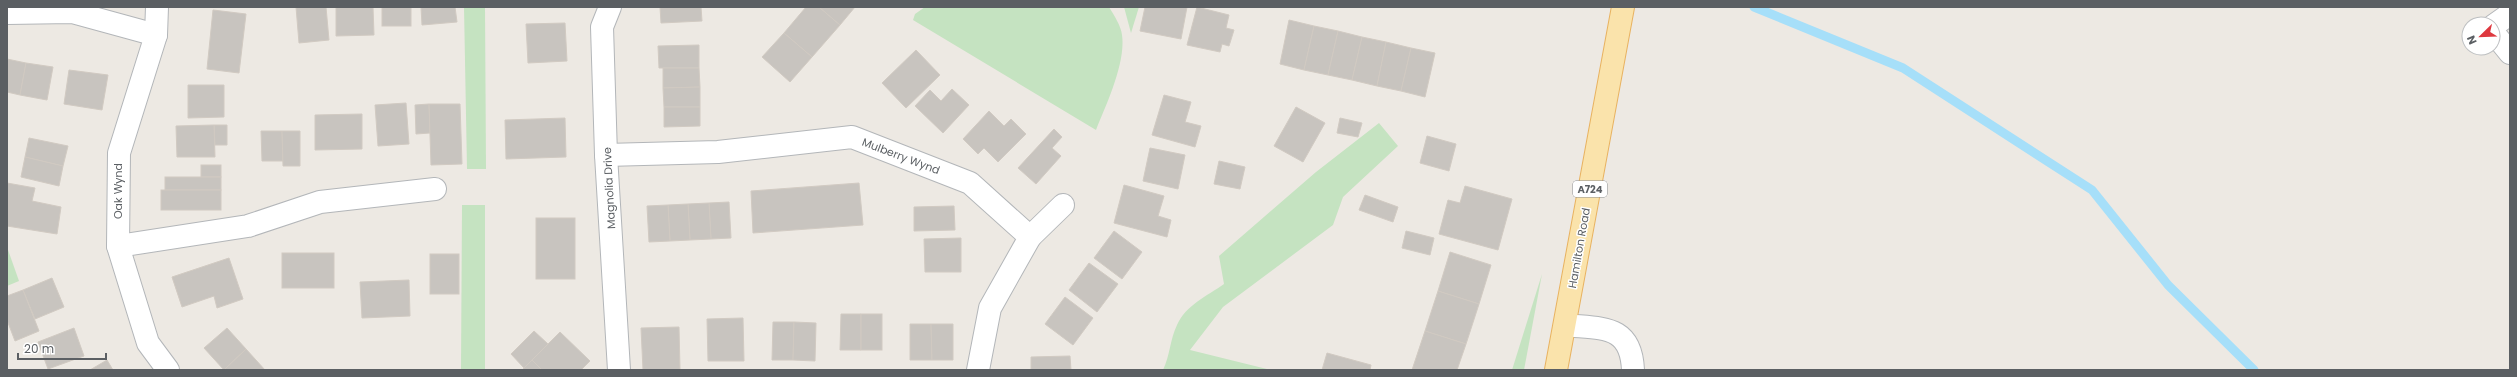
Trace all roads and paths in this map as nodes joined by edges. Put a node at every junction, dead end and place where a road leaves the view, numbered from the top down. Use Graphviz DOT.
graph roads {
  1 [pos="157,7"];
  2 [pos="610,7"];
  3 [pos="1623,7"];
  4 [pos="7,13"];
  5 [pos="2510,14"];
  6 [pos="2501,20"];
  7 [pos="156,35"];
  8 [pos="2501,42"];
  9 [pos="2510,53"];
  10 [pos="606,155"];
  11 [pos="435,189"];
  12 [pos="1063,205"];
  13 [pos="1030,237"];
  14 [pos="118,246"];
  15 [pos="1564,325"];
  16 [pos="168,370"];
  17 [pos="619,370"];
  18 [pos="978,370"];
  19 [pos="1556,370"];
  20 [pos="1633,370"];
  1 -- 7 [label="street, Oak Wynd"];
  2 -- 10 [label="street, Magnolia Drive"];
  3 -- 15 [label="main road, Hamilton Road / A724"];
  4 -- 7 [label="street"];
  5 -- 6 [label="street"];
  7 -- 14 [label="street, Oak Wynd"];
  8 -- 9 [label="street"];
  10 -- 13 [label="street, Mulberry Wynd"];
  10 -- 17 [label="street, Magnolia Drive"];
  11 -- 14 [label="street"];
  12 -- 13 [label="street"];
  13 -- 18 [label="street"];
  14 -- 16 [label="street, Oak Wynd"];
  15 -- 19 [label="main road, Hamilton Road / A724"];
  15 -- 20 [label="street"];
}
